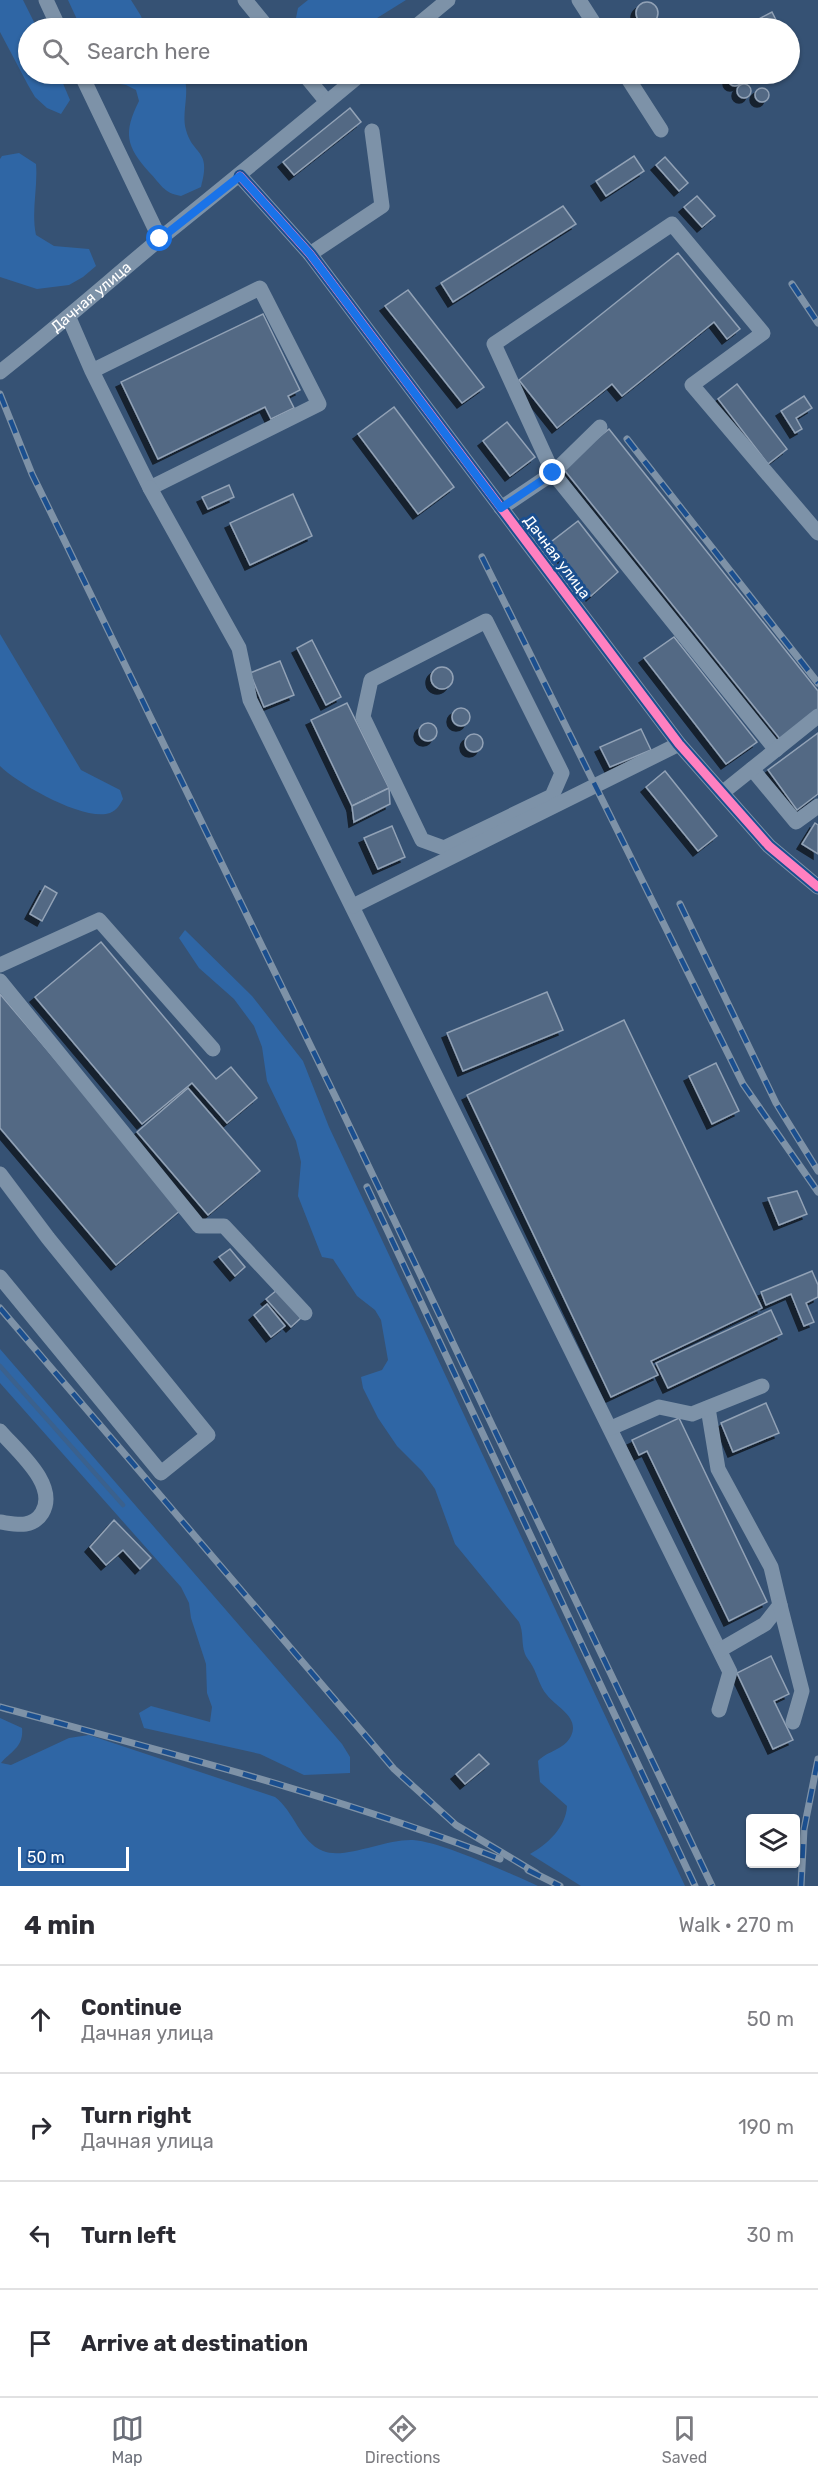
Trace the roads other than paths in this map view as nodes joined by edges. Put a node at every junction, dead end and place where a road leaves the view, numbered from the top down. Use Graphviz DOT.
graph roads {
  1 [pos="46,0"];
  2 [pos="245,0"];
  3 [pos="448,0"];
  4 [pos="579,0"];
  5 [pos="54,18"];
  6 [pos="260,18"];
  7 [pos="426,18"];
  8 [pos="591,18"];
  9 [pos="86,84"];
  10 [pos="312,84"];
  11 [pos="349,84"];
  12 [pos="631,84"];
  13 [pos="327,102"];
  14 [pos="661,130"];
  15 [pos="372,131"];
  16 [pos="240,176"];
  17 [pos="160,239"];
  18 [pos="310,254"];
  19 [pos="69,318"];
  20 [pos="92,371"];
  21 [pos="0,372"];
  22 [pos="600,427"];
  23 [pos="553,473"];
  24 [pos="150,488"];
  25 [pos="501,508"];
  26 [pos="818,533"];
  27 [pos="818,716"];
  28 [pos="679,744"];
  29 [pos="776,750"];
  30 [pos="752,770"];
  31 [pos="722,793"];
  32 [pos="552,796"];
  33 [pos="818,806"];
  34 [pos="818,887"];
  35 [pos="353,906"];
  36 [pos="0,965"];
  37 [pos="0,981"];
  38 [pos="213,1050"];
  39 [pos="0,1174"];
  40 [pos="0,1277"];
  41 [pos="305,1313"];
  42 [pos="762,1386"];
  43 [pos="708,1407"];
  44 [pos="611,1428"];
  45 [pos="0,1431"];
  46 [pos="0,1522"];
  47 [pos="780,1605"];
  48 [pos="720,1650"];
  49 [pos="719,1710"];
  50 [pos="793,1722"];
  1 -- 5 [label="street"];
  2 -- 6 [label="street"];
  3 -- 7 [label="street"];
  4 -- 8 [label="street"];
  9 -- 17 [label="street"];
  10 -- 13 [label="street"];
  11 -- 13 [label="street, Дачная улица"];
  12 -- 14 [label="street"];
  13 -- 16 [label="street, Дачная улица"];
  15 -- 18 [label="street"];
  16 -- 17 [label="street, Дачная улица"];
  16 -- 18 [label="street, Дачная улица"];
  17 -- 19 [label="street, Дачная улица"];
  18 -- 25 [label="street, Дачная улица"];
  19 -- 20 [label="street"];
  19 -- 21 [label="street, Дачная улица"];
  20 -- 24 [label="street"];
  20 -- 24 [label="street"];
  22 -- 23 [label="street"];
  23 -- 25 [label="street"];
  23 -- 26 [label="street"];
  23 -- 29 [label="street"];
  24 -- 35 [label="street"];
  25 -- 28 [label="street, Дачная улица"];
  27 -- 29 [label="street"];
  28 -- 31 [label="street, Дачная улица"];
  28 -- 35 [label="street"];
  29 -- 30 [label="street"];
  30 -- 31 [label="street"];
  30 -- 33 [label="street"];
  31 -- 34 [label="street, Дачная улица"];
  32 -- 32 [label="street"];
  35 -- 44 [label="street"];
  36 -- 38 [label="street"];
  37 -- 41 [label="street"];
  39 -- 40 [label="street"];
  42 -- 43 [label="street"];
  43 -- 44 [label="street"];
  43 -- 47 [label="street"];
  44 -- 48 [label="street"];
  45 -- 46 [label="street"];
  47 -- 48 [label="street"];
  47 -- 50 [label="street"];
  48 -- 49 [label="street"];
}
